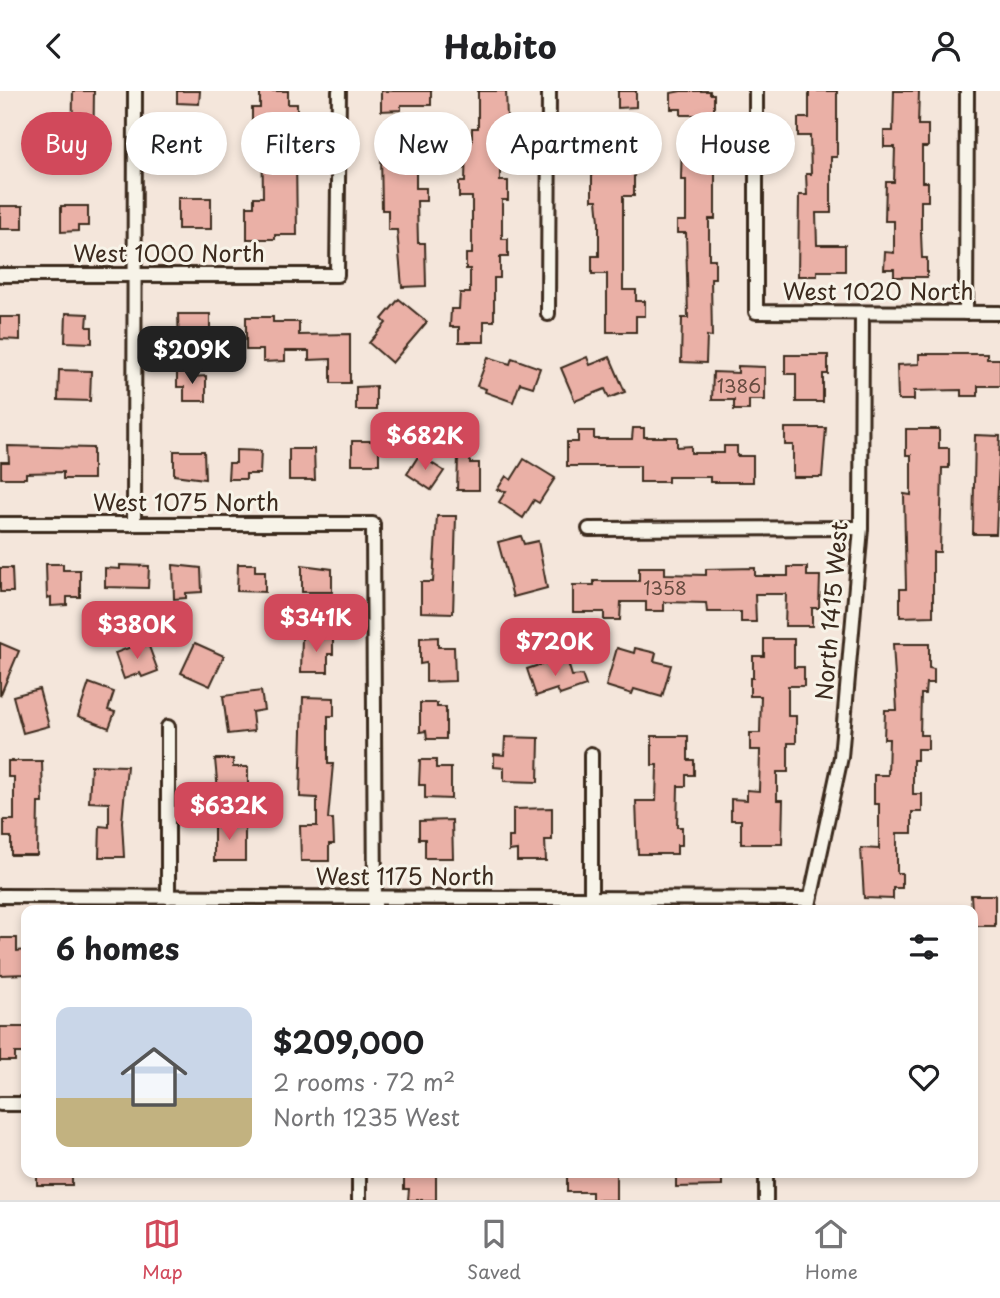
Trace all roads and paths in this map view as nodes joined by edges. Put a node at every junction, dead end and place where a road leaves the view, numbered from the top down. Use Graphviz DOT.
graph roads {
  1 [pos="135,91"];
  2 [pos="339,91"];
  3 [pos="549,91"];
  4 [pos="756,91"];
  5 [pos="967,91"];
  6 [pos="0,275"];
  7 [pos="133,275"];
  8 [pos="862,313"];
  9 [pos="966,313"];
  10 [pos="1000,313"];
  11 [pos="548,314"];
  12 [pos="0,524"];
  13 [pos="134,524"];
  14 [pos="861,528"];
  15 [pos="589,529"];
  16 [pos="168,727"];
  17 [pos="591,754"];
  18 [pos="0,896"];
  19 [pos="168,897"];
  20 [pos="591,898"];
  21 [pos="375,904"];
  22 [pos="809,905"];
  23 [pos="0,1104"];
  24 [pos="21,1104"];
  25 [pos="359,1178"];
  26 [pos="766,1178"];
  27 [pos="359,1200"];
  28 [pos="766,1200"];
  1 -- 7 [label="street"];
  2 -- 7 [label="street, West 1000 North"];
  3 -- 11 [label="street"];
  4 -- 8 [label="street, West 1020 North"];
  5 -- 9 [label="street"];
  6 -- 7 [label="street, West 1000 North"];
  7 -- 13 [label="street"];
  8 -- 9 [label="street, West 1020 North"];
  8 -- 14 [label="street, North 1415 West"];
  9 -- 10 [label="street, West 1020 North"];
  12 -- 13 [label="street, West 1075 North"];
  13 -- 21 [label="street, West 1075 North"];
  14 -- 15 [label="street"];
  14 -- 22 [label="street, North 1415 West"];
  16 -- 19 [label="street"];
  17 -- 20 [label="street"];
  18 -- 19 [label="street, West 1175 North"];
  19 -- 21 [label="street, West 1175 North"];
  20 -- 21 [label="street, West 1175 North"];
  20 -- 22 [label="street, West 1175 North"];
  23 -- 24 [label="street"];
  25 -- 27 [label="street"];
  26 -- 28 [label="street"];
}
